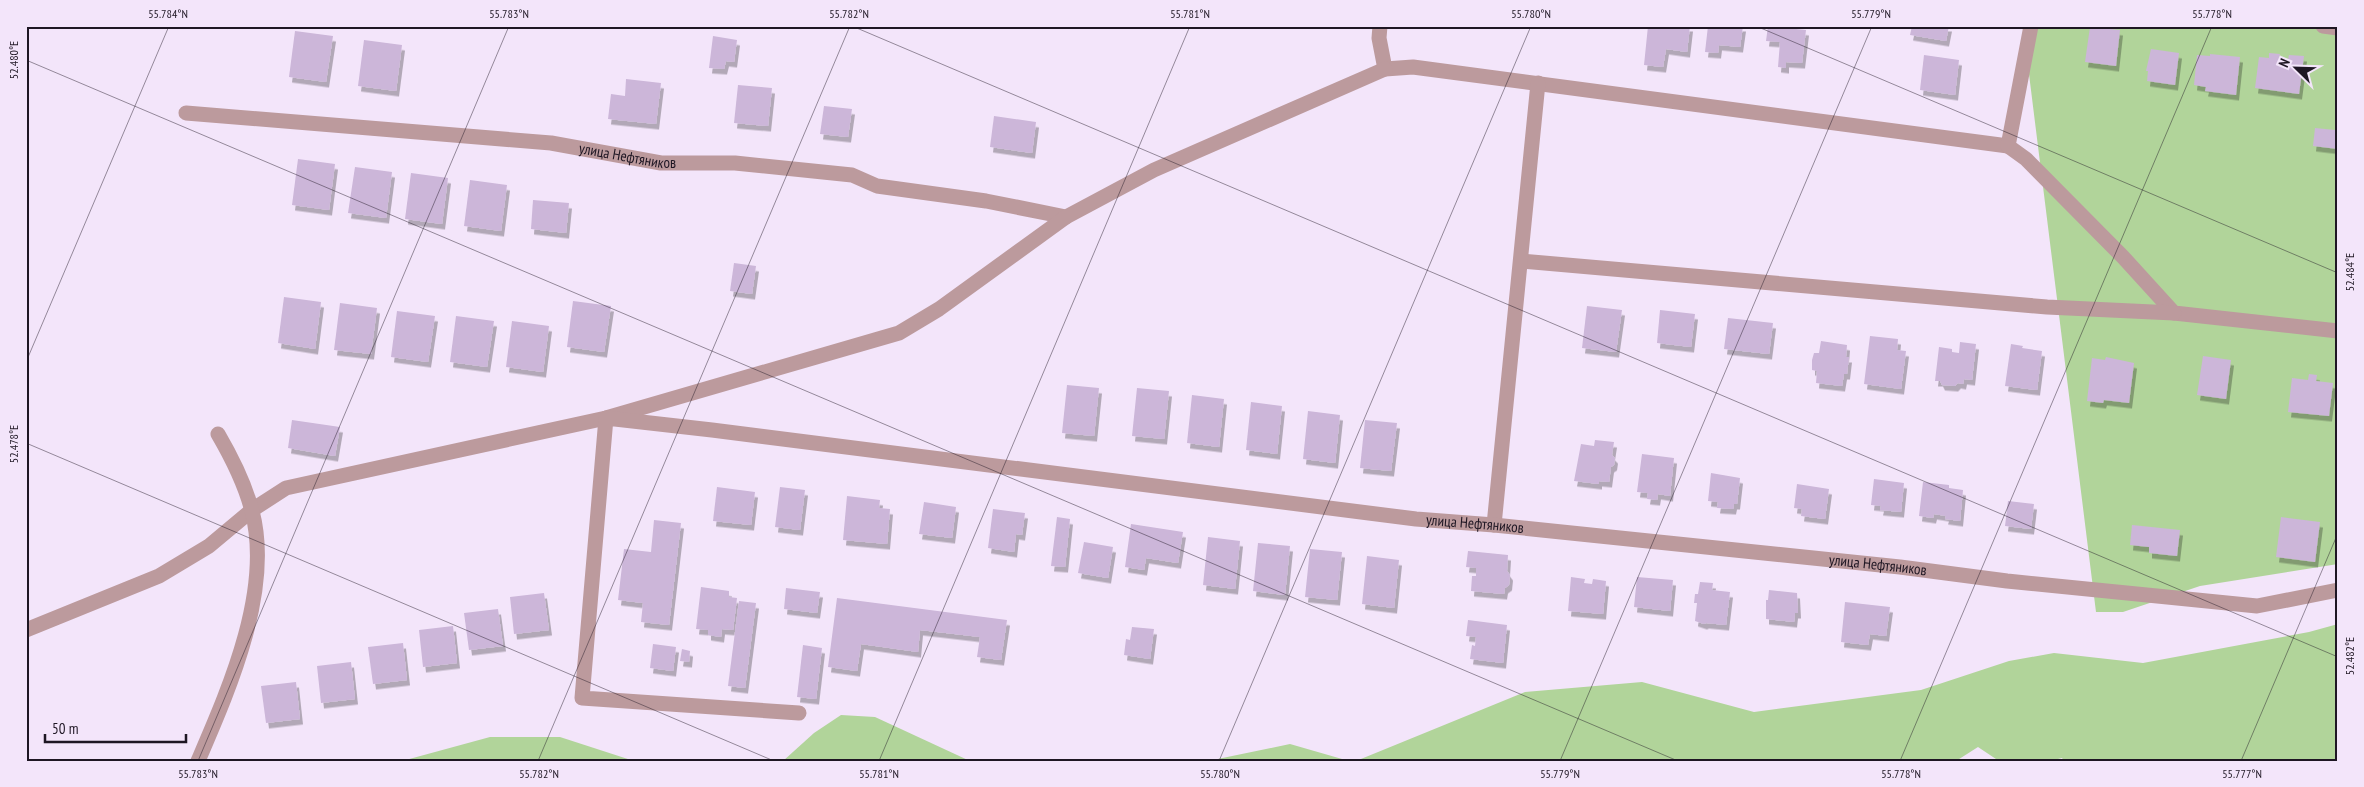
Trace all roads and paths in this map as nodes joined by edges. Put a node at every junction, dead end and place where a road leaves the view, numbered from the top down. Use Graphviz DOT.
graph roads {
  1 [pos="1380,26"];
  2 [pos="2031,26"];
  3 [pos="2323,26"];
  4 [pos="2338,28"];
  5 [pos="1385,69"];
  6 [pos="1538,83"];
  7 [pos="186,113"];
  8 [pos="2008,146"];
  9 [pos="1066,216"];
  10 [pos="1520,261"];
  11 [pos="2174,313"];
  12 [pos="2338,332"];
  13 [pos="606,418"];
  14 [pos="218,434"];
  15 [pos="252,510"];
  16 [pos="1494,525"];
  17 [pos="2338,590"];
  18 [pos="26,630"];
  19 [pos="799,713"];
  20 [pos="198,761"];
  1 -- 5 [label="street"];
  2 -- 8 [label="street"];
  3 -- 4 [label="street"];
  5 -- 6 [label="street"];
  5 -- 9 [label="street"];
  6 -- 8 [label="street"];
  6 -- 10 [label="street"];
  7 -- 9 [label="street, улица Нефтяников"];
  8 -- 11 [label="street"];
  9 -- 13 [label="street"];
  10 -- 11 [label="street"];
  10 -- 16 [label="street"];
  11 -- 12 [label="street"];
  13 -- 15 [label="street"];
  13 -- 16 [label="street, улица Нефтяников"];
  13 -- 19 [label="street"];
  14 -- 15 [label="street"];
  15 -- 18 [label="street"];
  15 -- 20 [label="street"];
  16 -- 17 [label="street, улица Нефтяников"];
}
